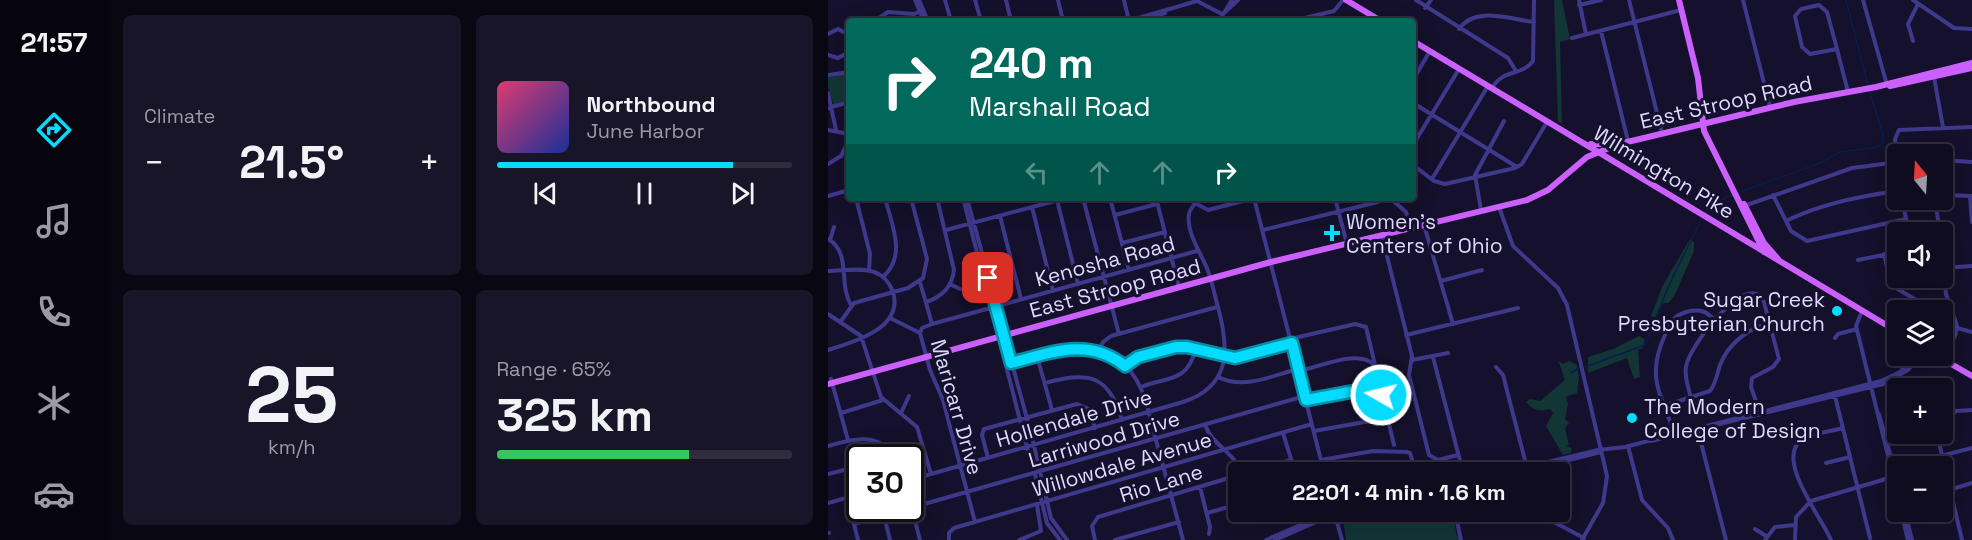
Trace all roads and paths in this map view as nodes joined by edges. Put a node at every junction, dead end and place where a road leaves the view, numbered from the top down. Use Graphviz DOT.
graph roads {
  1 [pos="917,0"];
  2 [pos="945,0"];
  3 [pos="975,0"];
  4 [pos="1006,0"];
  5 [pos="1058,0"];
  6 [pos="1124,0"];
  7 [pos="1232,0"];
  8 [pos="1238,0"];
  9 [pos="1344,0"];
  10 [pos="1416,0"];
  11 [pos="1431,0"];
  12 [pos="1534,0"];
  13 [pos="1601,0"];
  14 [pos="1629,0"];
  15 [pos="1679,0"];
  16 [pos="1743,0"];
  17 [pos="1863,0"];
  18 [pos="1912,0"];
  19 [pos="1201,1"];
  20 [pos="1579,3"];
  21 [pos="1918,4"];
  22 [pos="1425,8"];
  23 [pos="921,10"];
  24 [pos="1681,10"];
  25 [pos="1222,14"];
  26 [pos="878,18"];
  27 [pos="925,18"];
  28 [pos="950,18"];
  29 [pos="980,18"];
  30 [pos="1010,18"];
  31 [pos="1062,18"];
  32 [pos="1128,18"];
  33 [pos="1139,18"];
  34 [pos="1147,18"];
  35 [pos="1220,18"];
  36 [pos="1305,18"];
  37 [pos="1370,18"];
  38 [pos="1535,22"];
  39 [pos="1634,22"];
  40 [pos="1459,28"];
  41 [pos="1972,29"];
  42 [pos="1601,31"];
  43 [pos="846,33"];
  44 [pos="828,34"];
  45 [pos="1586,34"];
  46 [pos="1572,38"];
  47 [pos="1913,41"];
  48 [pos="1416,42"];
  49 [pos="1837,49"];
  50 [pos="1430,51"];
  51 [pos="846,54"];
  52 [pos="828,55"];
  53 [pos="1972,63"];
  54 [pos="1972,68"];
  55 [pos="1459,69"];
  56 [pos="1516,71"];
  57 [pos="846,72"];
  58 [pos="828,75"];
  59 [pos="1416,75"];
  60 [pos="1934,77"];
  61 [pos="1887,85"];
  62 [pos="1490,87"];
  63 [pos="1848,92"];
  64 [pos="828,93"];
  65 [pos="846,103"];
  66 [pos="1416,105"];
  67 [pos="830,108"];
  68 [pos="1770,108"];
  69 [pos="1432,114"];
  70 [pos="1547,121"];
  71 [pos="1504,122"];
  72 [pos="1703,123"];
  73 [pos="1943,127"];
  74 [pos="1972,127"];
  75 [pos="828,130"];
  76 [pos="836,130"];
  77 [pos="1460,132"];
  78 [pos="846,133"];
  79 [pos="1662,134"];
  80 [pos="1416,140"];
  81 [pos="1628,141"];
  82 [pos="1584,142"];
  83 [pos="1896,144"];
  84 [pos="1617,145"];
  85 [pos="846,146"];
  86 [pos="1490,150"];
  87 [pos="1599,151"];
  88 [pos="1587,157"];
  89 [pos="1612,158"];
  90 [pos="1953,161"];
  91 [pos="1972,162"];
  92 [pos="828,164"];
  93 [pos="1887,164"];
  94 [pos="1416,167"];
  95 [pos="1517,168"];
  96 [pos="1474,178"];
  97 [pos="1432,179"];
  98 [pos="846,191"];
  99 [pos="1887,193"];
  100 [pos="1773,195"];
  101 [pos="1953,195"];
  102 [pos="828,196"];
  103 [pos="1971,196"];
  104 [pos="856,201"];
  105 [pos="886,201"];
  106 [pos="912,201"];
  107 [pos="938,201"];
  108 [pos="966,201"];
  109 [pos="1057,201"];
  110 [pos="1084,201"];
  111 [pos="1111,201"];
  112 [pos="1157,201"];
  113 [pos="1190,201"];
  114 [pos="1196,201"];
  115 [pos="1243,201"];
  116 [pos="1256,201"];
  117 [pos="1336,201"];
  118 [pos="1373,201"];
  119 [pos="1393,201"];
  120 [pos="1158,204"];
  121 [pos="1194,204"];
  122 [pos="1032,207"];
  123 [pos="1499,207"];
  124 [pos="1743,207"];
  125 [pos="1904,210"];
  126 [pos="1339,211"];
  127 [pos="1482,211"];
  128 [pos="1115,215"];
  129 [pos="1000,216"];
  130 [pos="1906,219"];
  131 [pos="1786,221"];
  132 [pos="1907,222"];
  133 [pos="1972,222"];
  134 [pos="972,223"];
  135 [pos="1424,225"];
  136 [pos="834,226"];
  137 [pos="1411,229"];
  138 [pos="946,230"];
  139 [pos="1263,230"];
  140 [pos="1165,232"];
  141 [pos="1382,236"];
  142 [pos="829,239"];
  143 [pos="1122,243"];
  144 [pos="1347,244"];
  145 [pos="1762,244"];
  146 [pos="1197,251"];
  147 [pos="1764,253"];
  148 [pos="1884,254"];
  149 [pos="1887,254"];
  150 [pos="1172,258"];
  151 [pos="1858,260"];
  152 [pos="1271,262"];
  153 [pos="1783,265"];
  154 [pos="1972,266"];
  155 [pos="1953,267"];
  156 [pos="1129,270"];
  157 [pos="1482,270"];
  158 [pos="828,271"];
  159 [pos="843,271"];
  160 [pos="869,271"];
  161 [pos="883,277"];
  162 [pos="1104,277"];
  163 [pos="1210,278"];
  164 [pos="1441,281"];
  165 [pos="920,282"];
  166 [pos="950,284"];
  167 [pos="1078,284"];
  168 [pos="1179,286"];
  169 [pos="960,289"];
  170 [pos="1053,291"];
  171 [pos="893,292"];
  172 [pos="1022,299"];
  173 [pos="1917,300"];
  174 [pos="926,302"];
  175 [pos="1111,304"];
  176 [pos="851,306"];
  177 [pos="994,307"];
  178 [pos="1217,307"];
  179 [pos="1518,308"];
  180 [pos="1862,311"];
  181 [pos="828,314"];
  182 [pos="1953,315"];
  183 [pos="890,318"];
  184 [pos="840,321"];
  185 [pos="1715,321"];
  186 [pos="1771,323"];
  187 [pos="932,324"];
  188 [pos="1454,324"];
  189 [pos="1887,326"];
  190 [pos="1957,328"];
  191 [pos="1857,329"];
  192 [pos="1972,332"];
  193 [pos="920,333"];
  194 [pos="1119,334"];
  195 [pos="1953,334"];
  196 [pos="1001,335"];
  197 [pos="1406,335"];
  198 [pos="862,337"];
  199 [pos="1835,338"];
  200 [pos="1291,341"];
  201 [pos="1196,349"];
  202 [pos="828,350"];
  203 [pos="1098,351"];
  204 [pos="1372,351"];
  205 [pos="1448,353"];
  206 [pos="926,355"];
  207 [pos="1038,356"];
  208 [pos="1226,357"];
  209 [pos="1434,357"];
  210 [pos="1364,358"];
  211 [pos="1412,360"];
  212 [pos="1009,364"];
  213 [pos="1953,365"];
  214 [pos="1125,366"];
  215 [pos="1905,366"];
  216 [pos="1909,366"];
  217 [pos="1375,368"];
  218 [pos="1496,368"];
  219 [pos="872,370"];
  220 [pos="1298,370"];
  221 [pos="1972,376"];
  222 [pos="1218,377"];
  223 [pos="830,381"];
  224 [pos="1378,381"];
  225 [pos="1045,383"];
  226 [pos="1871,385"];
  227 [pos="1141,387"];
  228 [pos="1366,389"];
  229 [pos="1381,395"];
  230 [pos="1834,395"];
  231 [pos="909,396"];
  232 [pos="1305,398"];
  233 [pos="1691,399"];
  234 [pos="883,400"];
  235 [pos="1664,406"];
  236 [pos="1052,410"];
  237 [pos="1972,410"];
  238 [pos="1149,412"];
  239 [pos="1953,412"];
  240 [pos="841,413"];
  241 [pos="901,413"];
  242 [pos="1761,413"];
  243 [pos="1024,418"];
  244 [pos="1387,418"];
  245 [pos="1122,420"];
  246 [pos="1312,424"];
  247 [pos="1205,425"];
  248 [pos="1095,428"];
  249 [pos="1843,428"];
  250 [pos="1697,429"];
  251 [pos="1314,431"];
  252 [pos="1283,433"];
  253 [pos="1675,435"];
  254 [pos="1156,439"];
  255 [pos="848,440"];
  256 [pos="882,444"];
  257 [pos="1939,444"];
  258 [pos="1394,445"];
  259 [pos="828,446"];
  260 [pos="1031,446"];
  261 [pos="1628,446"];
  262 [pos="1972,448"];
  263 [pos="1223,450"];
  264 [pos="1602,451"];
  265 [pos="1458,455"];
  266 [pos="1889,456"];
  267 [pos="1941,456"];
  268 [pos="1850,457"];
  269 [pos="988,458"];
  270 [pos="1321,459"];
  271 [pos="1291,460"];
  272 [pos="1235,462"];
  273 [pos="1286,462"];
  274 [pos="1322,462"];
  275 [pos="1413,462"];
  276 [pos="1460,462"];
  277 [pos="1526,462"];
  278 [pos="1559,462"];
  279 [pos="1031,463"];
  280 [pos="1826,463"];
  281 [pos="959,466"];
  282 [pos="1164,467"];
  283 [pos="846,470"];
  284 [pos="828,474"];
  285 [pos="931,474"];
  286 [pos="1037,474"];
  287 [pos="924,476"];
  288 [pos="1228,478"];
  289 [pos="1887,478"];
  290 [pos="1972,483"];
  291 [pos="1857,486"];
  292 [pos="1200,487"];
  293 [pos="1953,489"];
  294 [pos="967,494"];
  295 [pos="1171,495"];
  296 [pos="846,497"];
  297 [pos="1811,501"];
  298 [pos="828,503"];
  299 [pos="1042,503"];
  300 [pos="924,505"];
  301 [pos="1953,505"];
  302 [pos="1228,507"];
  303 [pos="1207,513"];
  304 [pos="862,522"];
  305 [pos="886,522"];
  306 [pos="914,522"];
  307 [pos="975,522"];
  308 [pos="1179,522"];
  309 [pos="1314,522"];
  310 [pos="1317,522"];
  311 [pos="1336,522"];
  312 [pos="1338,522"];
  313 [pos="1457,522"];
  314 [pos="1554,522"];
  315 [pos="1906,522"];
  316 [pos="854,524"];
  317 [pos="1337,525"];
  318 [pos="1794,525"];
  319 [pos="1755,530"];
  320 [pos="1209,534"];
  321 [pos="1766,538"];
  322 [pos="1870,538"];
  323 [pos="1583,539"];
  324 [pos="858,540"];
  325 [pos="890,540"];
  326 [pos="920,540"];
  327 [pos="949,540"];
  328 [pos="1019,540"];
  329 [pos="1060,540"];
  330 [pos="1066,540"];
  331 [pos="1095,540"];
  332 [pos="1115,540"];
  333 [pos="1184,540"];
  334 [pos="1266,540"];
  335 [pos="1275,540"];
  336 [pos="1342,540"];
  337 [pos="1461,540"];
  338 [pos="1673,540"];
  339 [pos="1726,540"];
  340 [pos="1795,540"];
  341 [pos="1831,540"];
  342 [pos="1910,540"];
  343 [pos="1962,540"];
  1 -- 23 [label="street"];
  2 -- 28 [label="street"];
  3 -- 29 [label="street"];
  4 -- 30 [label="street"];
  5 -- 31 [label="street"];
  6 -- 32 [label="street"];
  7 -- 25 [label="street"];
  8 -- 25 [label="street"];
  9 -- 36 [label="street"];
  9 -- 37 [label="main road"];
  10 -- 22 [label="street"];
  11 -- 22 [label="street"];
  12 -- 38 [label="street"];
  13 -- 20 [label="street"];
  14 -- 39 [label="street"];
  15 -- 24 [label="main road"];
  16 -- 68 [label="street"];
  17 -- 61 [label="street"];
  18 -- 21 [label="street"];
  19 -- 25 [label="street"];
  19 -- 33 [label="street"];
  19 -- 34 [label="street"];
  20 -- 45 [label="street"];
  21 -- 41 [label="street"];
  21 -- 47 [label="street"];
  22 -- 40 [label="street"];
  23 -- 26 [label="street"];
  23 -- 27 [label="street"];
  24 -- 39 [label="street"];
  24 -- 72 [label="main road"];
  25 -- 35 [label="street"];
  38 -- 40 [label="street"];
  38 -- 56 [label="street"];
  39 -- 42 [label="street"];
  39 -- 79 [label="street"];
  40 -- 56 [label="street"];
  42 -- 45 [label="street"];
  42 -- 81 [label="street"];
  43 -- 44 [label="street"];
  45 -- 46 [label="street"];
  48 -- 50 [label="main road, Wilmington Pike"];
  49 -- 49 [label="street"];
  49 -- 63 [label="street"];
  50 -- 55 [label="main road, Wilmington Pike"];
  50 -- 59 [label="street"];
  51 -- 52 [label="street"];
  53 -- 61 [label="main road, East Stroop Road"];
  54 -- 60 [label="main road, East Stroop Road"];
  55 -- 62 [label="main road, Wilmington Pike"];
  55 -- 69 [label="street"];
  56 -- 62 [label="street"];
  57 -- 58 [label="street"];
  60 -- 61 [label="main road, East Stroop Road"];
  60 -- 73 [label="street"];
  61 -- 63 [label="main road, East Stroop Road"];
  62 -- 70 [label="main road, Wilmington Pike"];
  62 -- 77 [label="street"];
  63 -- 68 [label="main road, East Stroop Road"];
  64 -- 67 [label="street"];
  65 -- 67 [label="street"];
  66 -- 69 [label="street"];
  67 -- 76 [label="street"];
  68 -- 72 [label="main road, East Stroop Road"];
  69 -- 77 [label="street"];
  69 -- 80 [label="street"];
  70 -- 82 [label="main road, Wilmington Pike"];
  70 -- 95 [label="street"];
  71 -- 86 [label="street"];
  72 -- 79 [label="main road, East Stroop Road"];
  72 -- 124 [label="main road"];
  73 -- 74 [label="street"];
  73 -- 83 [label="street"];
  75 -- 76 [label="street"];
  76 -- 78 [label="street"];
  77 -- 86 [label="street"];
  77 -- 97 [label="street"];
  79 -- 81 [label="main road, East Stroop Road"];
  81 -- 84 [label="main road, East Stroop Road"];
  82 -- 84 [label="main road"];
  82 -- 87 [label="main road, Wilmington Pike"];
  82 -- 88 [label="main road"];
  84 -- 87 [label="main road, East Stroop Road"];
  84 -- 89 [label="main road"];
  85 -- 92 [label="street"];
  86 -- 95 [label="street"];
  86 -- 96 [label="street"];
  87 -- 88 [label="main road, East Stroop Road"];
  87 -- 89 [label="main road, Wilmington Pike"];
  88 -- 89 [label="main road"];
  88 -- 123 [label="main road, East Stroop Road"];
  89 -- 147 [label="main road, Wilmington Pike"];
  90 -- 91 [label="street"];
  93 -- 100 [label="street"];
  94 -- 97 [label="street"];
  95 -- 96 [label="street"];
  96 -- 97 [label="street"];
  96 -- 127 [label="street"];
  98 -- 102 [label="street"];
  99 -- 131 [label="street"];
  100 -- 124 [label="street"];
  100 -- 131 [label="street"];
  101 -- 103 [label="street"];
  103 -- 133 [label="street"];
  104 -- 160 [label="street"];
  105 -- 161 [label="street"];
  106 -- 165 [label="street"];
  107 -- 138 [label="street"];
  108 -- 134 [label="street"];
  109 -- 122 [label="street"];
  109 -- 167 [label="street"];
  110 -- 162 [label="street"];
  111 -- 128 [label="street"];
  112 -- 120 [label="street"];
  113 -- 121 [label="street"];
  114 -- 121 [label="street"];
  115 -- 121 [label="street"];
  116 -- 139 [label="street"];
  117 -- 126 [label="street"];
  118 -- 126 [label="street"];
  119 -- 137 [label="street"];
  120 -- 128 [label="street"];
  120 -- 140 [label="street"];
  121 -- 146 [label="street"];
  122 -- 129 [label="street"];
  122 -- 170 [label="street"];
  123 -- 127 [label="main road, East Stroop Road"];
  123 -- 264 [label="street"];
  124 -- 145 [label="main road"];
  125 -- 130 [label="street"];
  126 -- 139 [label="street"];
  126 -- 144 [label="street"];
  127 -- 135 [label="main road, East Stroop Road"];
  128 -- 143 [label="street"];
  129 -- 134 [label="street"];
  129 -- 172 [label="street"];
  130 -- 131 [label="street"];
  130 -- 132 [label="street"];
  134 -- 138 [label="street"];
  134 -- 177 [label="street"];
  135 -- 137 [label="main road, East Stroop Road"];
  135 -- 164 [label="street"];
  136 -- 142 [label="street"];
  137 -- 141 [label="main road, East Stroop Road"];
  138 -- 166 [label="street"];
  139 -- 152 [label="street"];
  140 -- 143 [label="street"];
  140 -- 150 [label="street"];
  141 -- 144 [label="main road, East Stroop Road"];
  141 -- 197 [label="street"];
  142 -- 159 [label="street"];
  143 -- 156 [label="street"];
  144 -- 152 [label="main road, East Stroop Road"];
  145 -- 147 [label="main road"];
  145 -- 153 [label="main road"];
  146 -- 150 [label="street, Kenosha Road"];
  146 -- 163 [label="street"];
  147 -- 153 [label="main road, Wilmington Pike"];
  148 -- 149 [label="street"];
  148 -- 151 [label="street"];
  148 -- 173 [label="street"];
  150 -- 156 [label="street, Kenosha Road"];
  150 -- 168 [label="street"];
  152 -- 163 [label="main road, East Stroop Road"];
  152 -- 200 [label="street"];
  153 -- 180 [label="main road, Wilmington Pike"];
  154 -- 155 [label="street"];
  156 -- 162 [label="street, Kenosha Road"];
  157 -- 164 [label="street"];
  158 -- 159 [label="street"];
  159 -- 160 [label="street"];
  159 -- 176 [label="street"];
  160 -- 161 [label="street"];
  161 -- 171 [label="street"];
  162 -- 167 [label="street, Kenosha Road"];
  162 -- 175 [label="street"];
  163 -- 168 [label="main road, East Stroop Road"];
  163 -- 178 [label="street"];
  164 -- 188 [label="street"];
  165 -- 171 [label="street"];
  165 -- 174 [label="street"];
  166 -- 169 [label="street"];
  166 -- 174 [label="street"];
  167 -- 170 [label="street, Kenosha Road"];
  168 -- 175 [label="main road, East Stroop Road"];
  170 -- 172 [label="street, Kenosha Road"];
  171 -- 176 [label="street"];
  171 -- 183 [label="street"];
  172 -- 177 [label="street, Kenosha Road"];
  174 -- 187 [label="street"];
  175 -- 194 [label="street"];
  175 -- 196 [label="main road, East Stroop Road"];
  176 -- 184 [label="street"];
  177 -- 187 [label="street, Kenosha Road"];
  177 -- 196 [label="street"];
  178 -- 194 [label="street"];
  178 -- 208 [label="street"];
  179 -- 188 [label="street"];
  180 -- 189 [label="main road, Wilmington Pike"];
  180 -- 191 [label="street"];
  181 -- 184 [label="street"];
  182 -- 190 [label="street"];
  183 -- 193 [label="street, Maricarr Drive"];
  183 -- 198 [label="street"];
  184 -- 198 [label="street"];
  185 -- 186 [label="street"];
  185 -- 233 [label="street"];
  185 -- 235 [label="street"];
  186 -- 233 [label="street"];
  186 -- 242 [label="street"];
  187 -- 193 [label="street, Kenosha Road"];
  188 -- 197 [label="street"];
  190 -- 192 [label="street"];
  190 -- 195 [label="street"];
  191 -- 199 [label="street"];
  191 -- 226 [label="street"];
  193 -- 206 [label="street, Maricarr Drive"];
  194 -- 203 [label="street"];
  196 -- 206 [label="main road, East Stroop Road"];
  196 -- 212 [label="street"];
  197 -- 211 [label="street"];
  198 -- 202 [label="street"];
  198 -- 219 [label="street"];
  200 -- 204 [label="street"];
  200 -- 208 [label="street"];
  200 -- 220 [label="street"];
  201 -- 208 [label="street"];
  201 -- 214 [label="street"];
  201 -- 227 [label="street"];
  203 -- 207 [label="street"];
  203 -- 214 [label="street"];
  204 -- 210 [label="street"];
  204 -- 217 [label="street"];
  205 -- 209 [label="street"];
  206 -- 219 [label="main road, East Stroop Road"];
  206 -- 281 [label="street, Maricarr Drive"];
  207 -- 212 [label="street"];
  207 -- 225 [label="street"];
  208 -- 222 [label="street, Hollendale Drive"];
  209 -- 211 [label="street"];
  209 -- 265 [label="street"];
  210 -- 217 [label="street"];
  210 -- 220 [label="street"];
  211 -- 265 [label="street"];
  212 -- 243 [label="street"];
  213 -- 221 [label="main road"];
  214 -- 227 [label="street"];
  215 -- 226 [label="street"];
  216 -- 226 [label="street"];
  217 -- 224 [label="street"];
  218 -- 277 [label="street"];
  219 -- 223 [label="main road, East Stroop Road"];
  219 -- 234 [label="street"];
  220 -- 222 [label="street"];
  220 -- 232 [label="street"];
  222 -- 238 [label="street, Hollendale Drive"];
  223 -- 240 [label="street"];
  224 -- 228 [label="street"];
  224 -- 229 [label="street"];
  225 -- 236 [label="street"];
  225 -- 245 [label="street"];
  226 -- 230 [label="street"];
  226 -- 266 [label="street"];
  227 -- 238 [label="street"];
  228 -- 229 [label="street"];
  228 -- 232 [label="street, Larriwood Drive"];
  229 -- 244 [label="street"];
  230 -- 242 [label="street"];
  230 -- 249 [label="street"];
  231 -- 241 [label="street"];
  232 -- 246 [label="street"];
  232 -- 247 [label="street, Larriwood Drive"];
  233 -- 235 [label="street"];
  234 -- 240 [label="street"];
  234 -- 241 [label="street"];
  235 -- 253 [label="street"];
  236 -- 243 [label="street"];
  236 -- 248 [label="street"];
  237 -- 239 [label="street"];
  238 -- 245 [label="street, Hollendale Drive"];
  238 -- 254 [label="street"];
  240 -- 255 [label="street"];
  241 -- 285 [label="street"];
  242 -- 250 [label="street"];
  243 -- 260 [label="street"];
  243 -- 269 [label="street"];
  244 -- 251 [label="street"];
  244 -- 258 [label="street"];
  245 -- 248 [label="street, Hollendale Drive"];
  246 -- 251 [label="street"];
  246 -- 252 [label="street, Willowdale Avenue"];
  247 -- 254 [label="street, Larriwood Drive"];
  247 -- 263 [label="street"];
  248 -- 260 [label="street, Hollendale Drive"];
  249 -- 268 [label="street"];
  249 -- 297 [label="street"];
  250 -- 253 [label="street"];
  250 -- 339 [label="street"];
  251 -- 270 [label="street"];
  252 -- 263 [label="street, Willowdale Avenue"];
  252 -- 271 [label="street"];
  253 -- 261 [label="street"];
  254 -- 282 [label="street"];
  254 -- 286 [label="street, Larriwood Drive"];
  255 -- 256 [label="street"];
  255 -- 259 [label="street"];
  257 -- 267 [label="street"];
  260 -- 269 [label="street, Hollendale Drive"];
  260 -- 279 [label="street"];
  260 -- 286 [label="street"];
  261 -- 264 [label="street"];
  261 -- 338 [label="street"];
  262 -- 267 [label="street"];
  263 -- 272 [label="street"];
  263 -- 282 [label="street, Willowdale Avenue"];
  264 -- 278 [label="street"];
  264 -- 323 [label="street"];
  265 -- 276 [label="street"];
  268 -- 280 [label="street"];
  268 -- 291 [label="street"];
  269 -- 281 [label="street, Hollendale Drive"];
  270 -- 274 [label="street"];
  270 -- 275 [label="street"];
  271 -- 273 [label="street"];
  281 -- 285 [label="street, Hollendale Drive"];
  281 -- 294 [label="street, Maricarr Drive"];
  282 -- 295 [label="street"];
  282 -- 299 [label="street, Willowdale Avenue"];
  283 -- 284 [label="street"];
  285 -- 287 [label="street, Hollendale Drive"];
  286 -- 294 [label="street, Larriwood Drive"];
  286 -- 299 [label="street"];
  288 -- 292 [label="street, Rio Lane"];
  289 -- 291 [label="street"];
  290 -- 293 [label="street"];
  291 -- 297 [label="street"];
  291 -- 322 [label="street"];
  292 -- 295 [label="street, Rio Lane"];
  292 -- 303 [label="street"];
  294 -- 300 [label="street, Larriwood Drive"];
  294 -- 307 [label="street, Maricarr Drive"];
  295 -- 308 [label="street"];
  295 -- 331 [label="street, Rio Lane"];
  296 -- 298 [label="street"];
  297 -- 318 [label="street"];
  297 -- 341 [label="street"];
  299 -- 307 [label="street, Willowdale Avenue"];
  299 -- 328 [label="street"];
  299 -- 329 [label="street"];
  299 -- 330 [label="street"];
  301 -- 343 [label="street"];
  302 -- 303 [label="street"];
  303 -- 320 [label="street"];
  304 -- 316 [label="street, Larriwood Drive"];
  305 -- 325 [label="street"];
  306 -- 326 [label="street"];
  307 -- 327 [label="street, Willowdale Avenue"];
  308 -- 332 [label="street"];
  308 -- 333 [label="street"];
  309 -- 334 [label="street"];
  310 -- 335 [label="street"];
  311 -- 317 [label="street"];
  312 -- 317 [label="street"];
  313 -- 337 [label="street"];
  314 -- 323 [label="street"];
  315 -- 342 [label="street"];
  316 -- 324 [label="street"];
  317 -- 336 [label="street"];
  318 -- 321 [label="street"];
  318 -- 340 [label="street"];
  319 -- 321 [label="street"];
}
